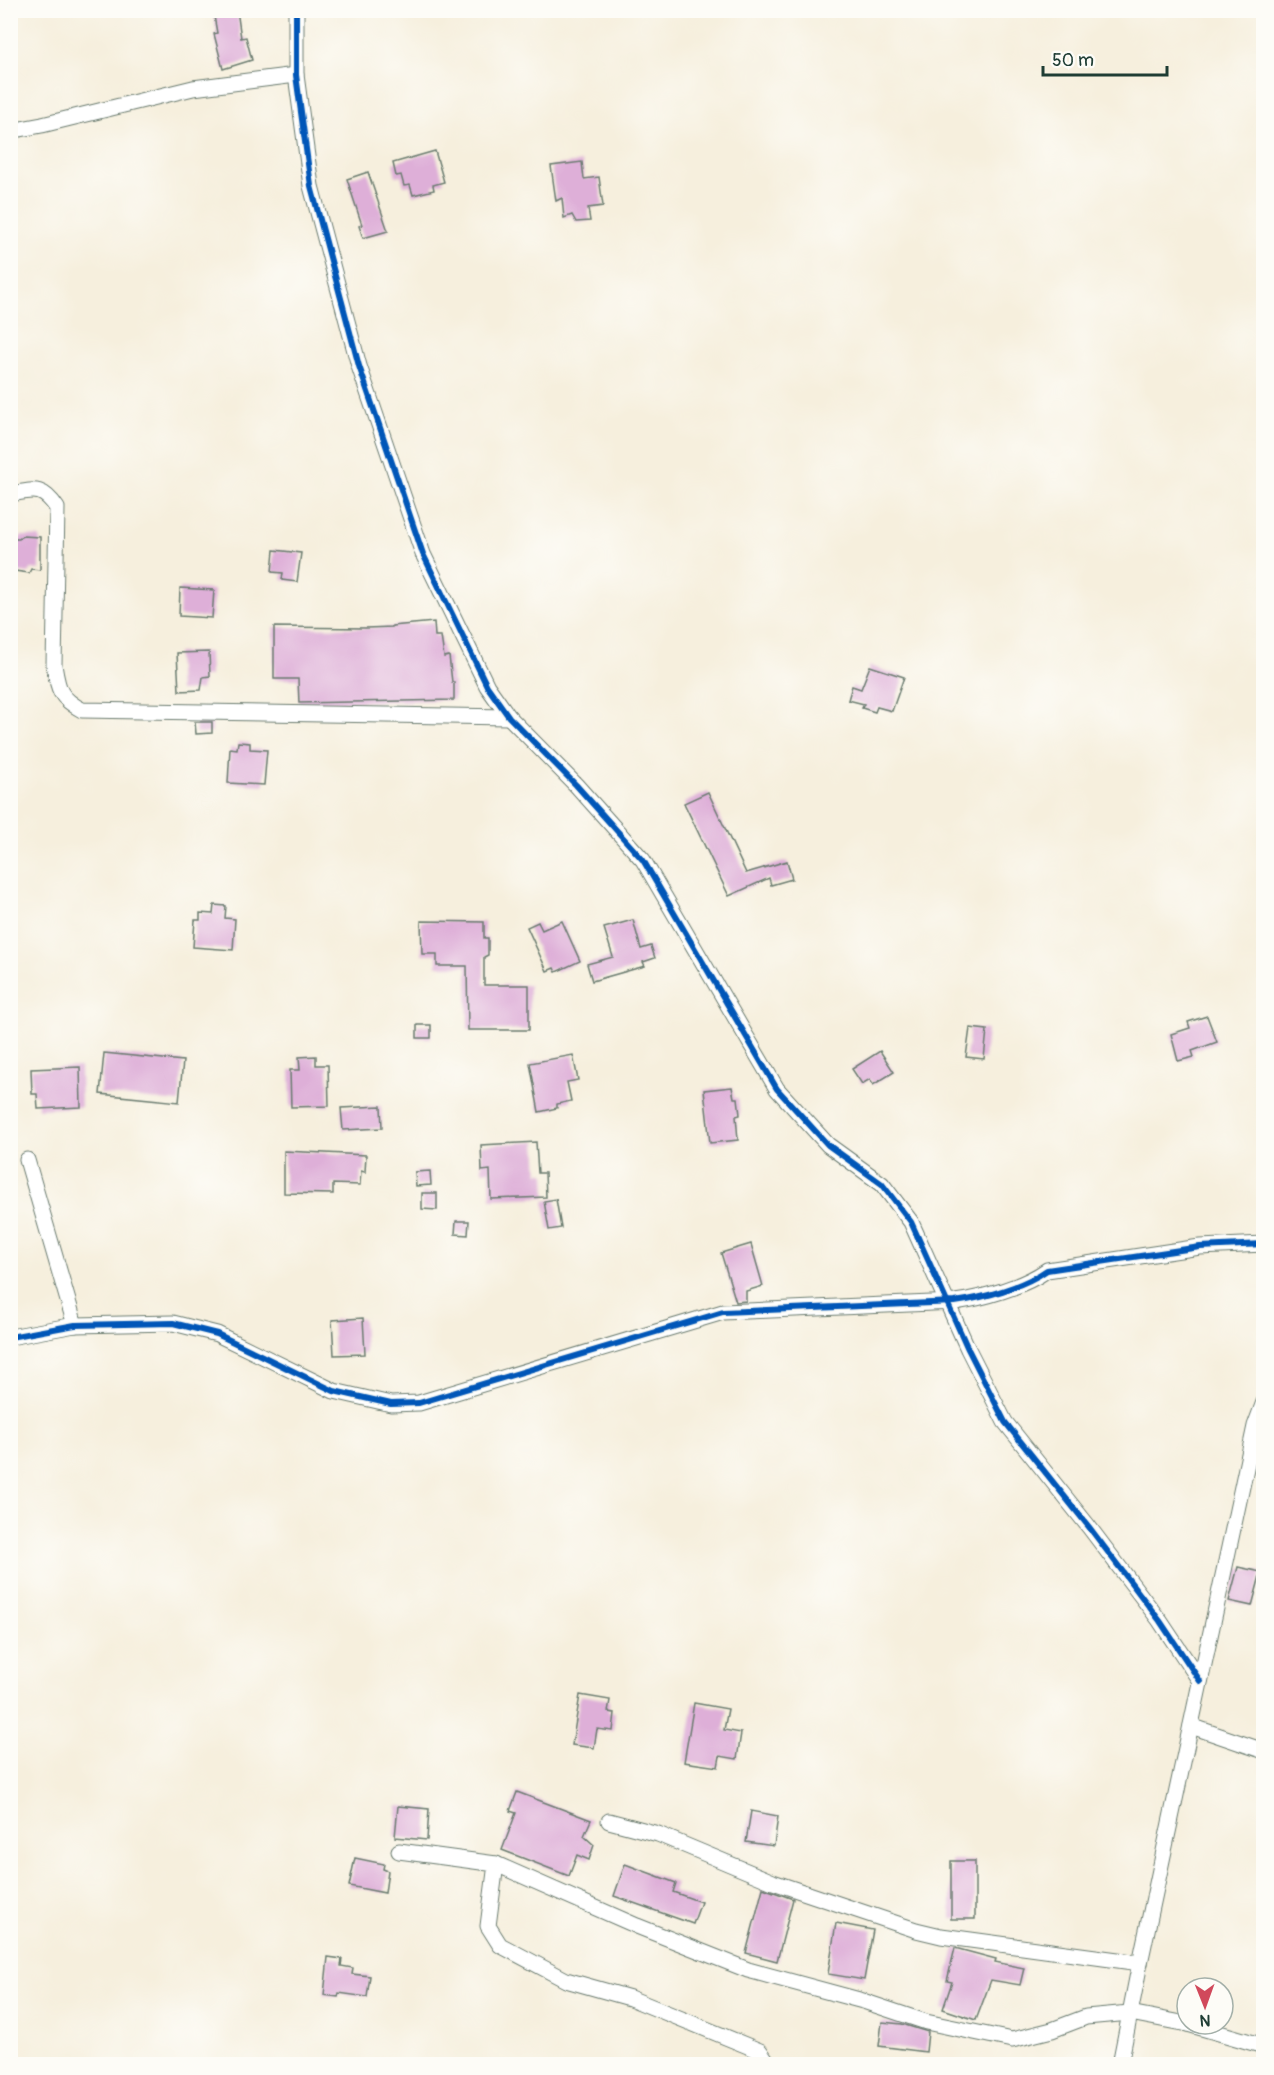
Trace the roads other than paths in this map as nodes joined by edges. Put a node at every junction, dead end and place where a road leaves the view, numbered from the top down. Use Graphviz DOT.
graph roads {
  1 [pos="296,10"];
  2 [pos="296,75"];
  3 [pos="10,131"];
  4 [pos="10,494"];
  5 [pos="509,717"];
  6 [pos="27,1160"];
  7 [pos="1263,1244"];
  8 [pos="947,1303"];
  9 [pos="75,1325"];
  10 [pos="10,1337"];
  11 [pos="1263,1402"];
  12 [pos="1200,1681"];
  13 [pos="1191,1726"];
  14 [pos="1263,1751"];
  15 [pos="609,1821"];
  16 [pos="399,1851"];
  17 [pos="496,1864"];
  18 [pos="1140,1963"];
  19 [pos="1130,2013"];
  20 [pos="1175,2022"];
  21 [pos="1228,2036"];
  22 [pos="1263,2046"];
  23 [pos="769,2064"];
  24 [pos="1120,2064"];
  1 -- 2 [label="street"];
  2 -- 3 [label="street"];
  2 -- 5 [label="street"];
  4 -- 5 [label="street"];
  5 -- 8 [label="street"];
  6 -- 9 [label="street"];
  7 -- 8 [label="street"];
  8 -- 9 [label="street"];
  8 -- 12 [label="street"];
  9 -- 10 [label="street"];
  11 -- 12 [label="street"];
  12 -- 13 [label="street"];
  13 -- 14 [label="street"];
  13 -- 18 [label="street"];
  15 -- 18 [label="street"];
  16 -- 17 [label="street"];
  17 -- 19 [label="street"];
  17 -- 23 [label="street"];
  18 -- 19 [label="street"];
  19 -- 20 [label="street"];
  19 -- 24 [label="street"];
  21 -- 22 [label="street"];
}
